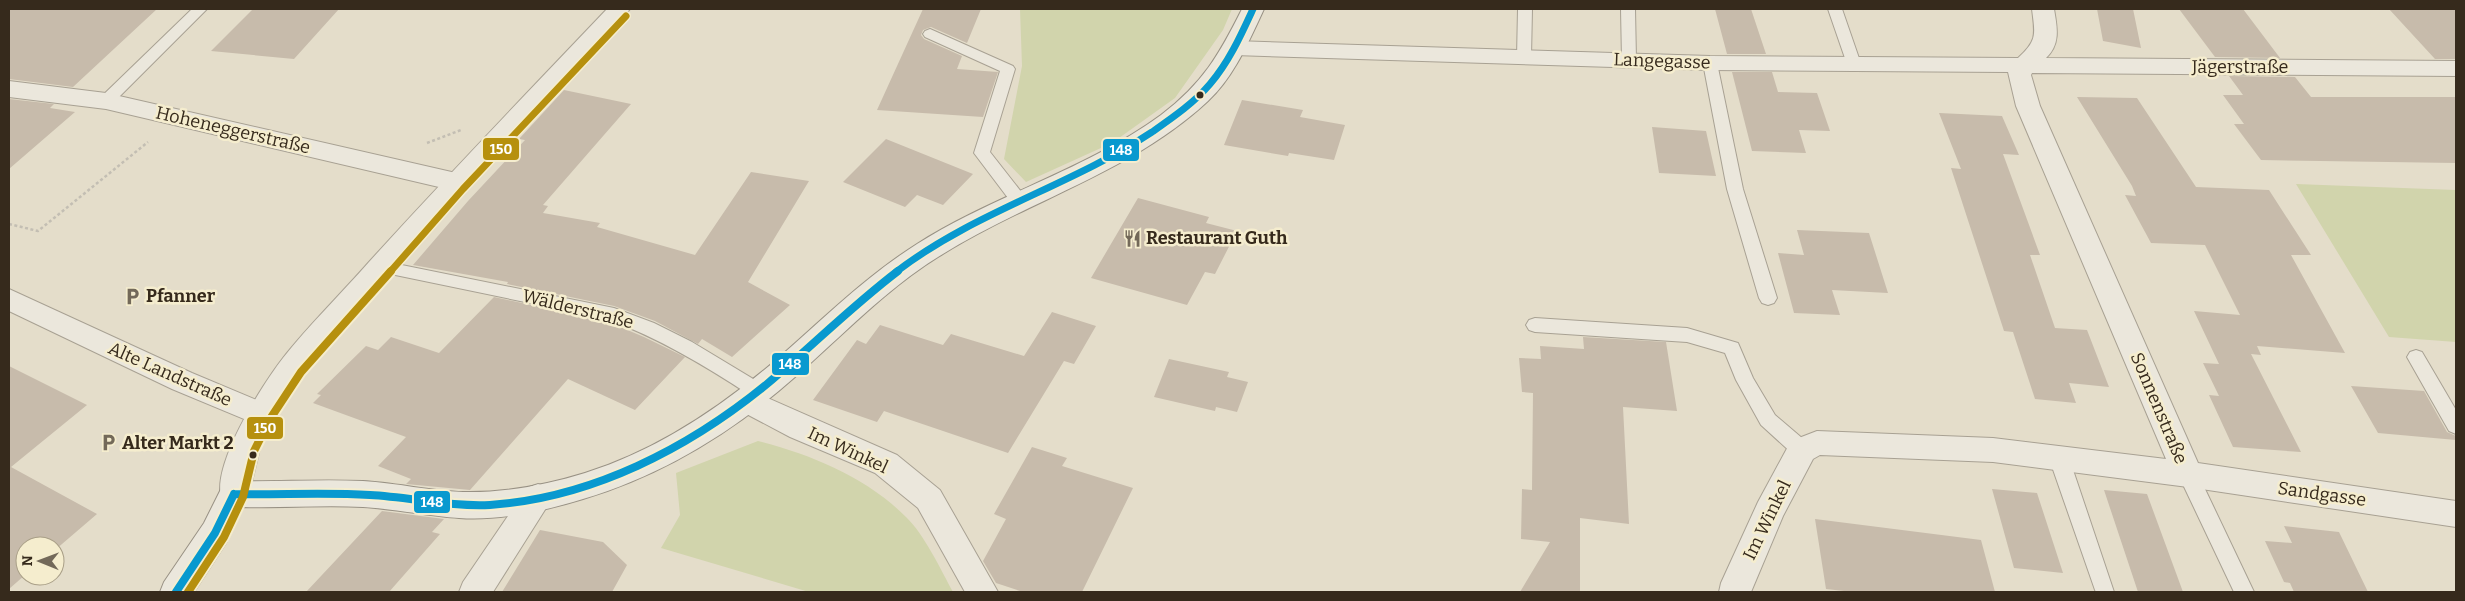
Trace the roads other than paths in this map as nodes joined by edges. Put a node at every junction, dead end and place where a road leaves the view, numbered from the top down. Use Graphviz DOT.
graph roads {
  1 [pos="200,9"];
  2 [pos="620,9"];
  3 [pos="1253,9"];
  4 [pos="1525,9"];
  5 [pos="1628,9"];
  6 [pos="1835,9"];
  7 [pos="2043,9"];
  8 [pos="930,34"];
  9 [pos="1234,48"];
  10 [pos="1524,57"];
  11 [pos="1629,60"];
  12 [pos="1710,63"];
  13 [pos="1854,64"];
  14 [pos="2023,66"];
  15 [pos="2456,68"];
  16 [pos="9,89"];
  17 [pos="106,101"];
  18 [pos="456,182"];
  19 [pos="1020,202"];
  20 [pos="382,267"];
  21 [pos="1768,298"];
  22 [pos="9,299"];
  23 [pos="1535,325"];
  24 [pos="2416,358"];
  25 [pos="752,396"];
  26 [pos="261,414"];
  27 [pos="2456,426"];
  28 [pos="1802,450"];
  29 [pos="2059,458"];
  30 [pos="2188,474"];
  31 [pos="234,494"];
  32 [pos="538,497"];
  33 [pos="2456,514"];
  34 [pos="2105,590"];
  35 [pos="176,592"];
  36 [pos="476,592"];
  37 [pos="982,592"];
  38 [pos="1735,592"];
  39 [pos="2244,592"];
  1 -- 17 [label="lane"];
  2 -- 18 [label="street"];
  3 -- 9 [label="street"];
  4 -- 10 [label="lane"];
  5 -- 11 [label="lane"];
  6 -- 13 [label="lane"];
  7 -- 14 [label="street"];
  8 -- 19 [label="lane"];
  9 -- 10 [label="street, Langegasse"];
  9 -- 19 [label="street"];
  10 -- 11 [label="street, Langegasse"];
  11 -- 12 [label="street, Langegasse"];
  12 -- 13 [label="street, Langegasse"];
  12 -- 21 [label="lane"];
  13 -- 14 [label="street, Langegasse"];
  14 -- 15 [label="street, Jägerstraße"];
  14 -- 30 [label="street, Sonnenstraße"];
  16 -- 17 [label="street, Hoheneggerstraße"];
  17 -- 18 [label="street, Hoheneggerstraße"];
  18 -- 20 [label="street"];
  19 -- 25 [label="street"];
  20 -- 25 [label="lane, Wälderstraße"];
  20 -- 26 [label="street"];
  22 -- 26 [label="street, Alte Landstraße"];
  23 -- 28 [label="lane"];
  24 -- 27 [label="lane"];
  25 -- 32 [label="street"];
  25 -- 37 [label="street, Im Winkel"];
  26 -- 31 [label="street"];
  28 -- 29 [label="street, Sonnenstraße"];
  28 -- 38 [label="street, Im Winkel"];
  29 -- 30 [label="street, Sonnenstraße"];
  29 -- 34 [label="lane"];
  30 -- 33 [label="street, Sandgasse"];
  30 -- 39 [label="lane"];
  31 -- 32 [label="street"];
  31 -- 35 [label="street"];
  32 -- 36 [label="street"];
}
